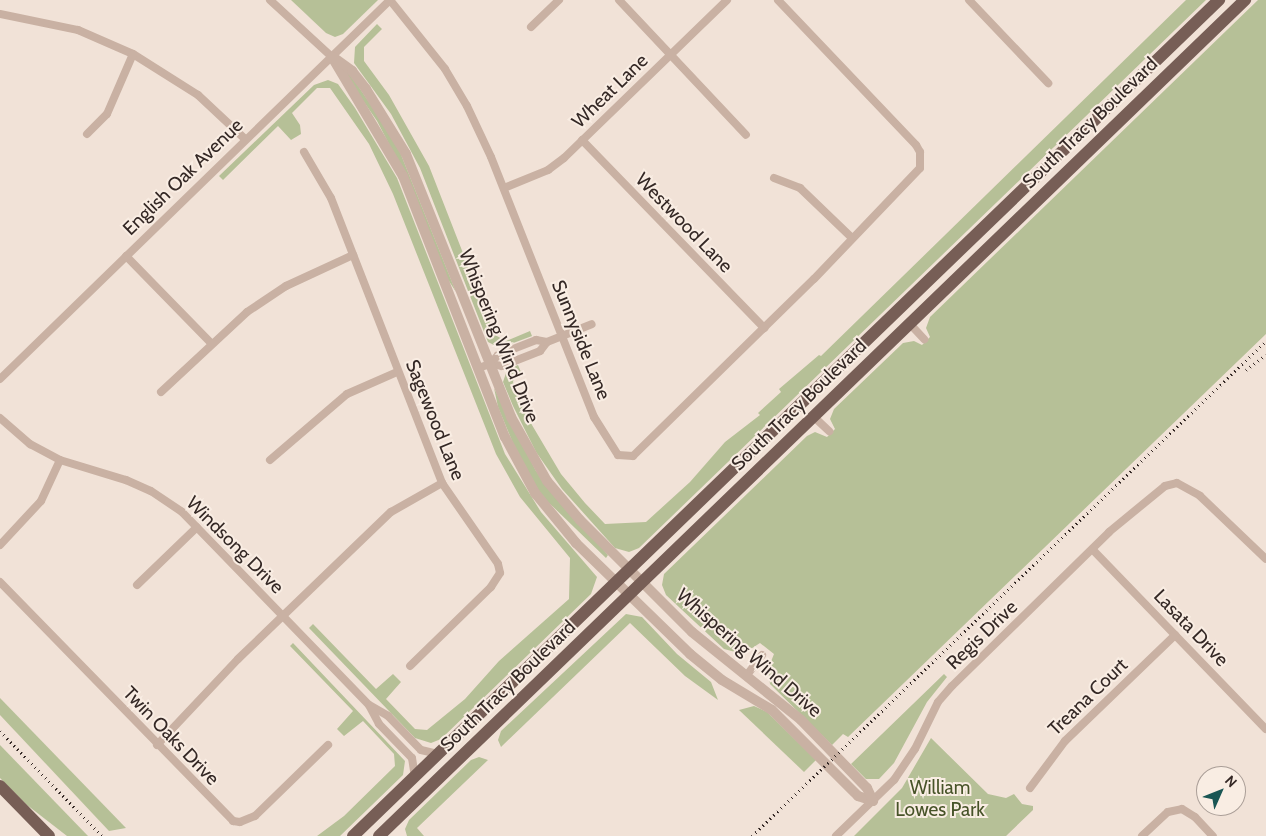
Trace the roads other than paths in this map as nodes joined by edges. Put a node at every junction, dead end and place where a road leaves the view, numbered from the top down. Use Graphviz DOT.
graph roads {
  1 [pos="270,0"];
  2 [pos="390,0"];
  3 [pos="559,0"];
  4 [pos="619,0"];
  5 [pos="727,0"];
  6 [pos="778,0"];
  7 [pos="969,0"];
  8 [pos="1219,0"];
  9 [pos="1245,0"];
  10 [pos="0,14"];
  11 [pos="531,27"];
  12 [pos="132,54"];
  13 [pos="670,55"];
  14 [pos="332,57"];
  15 [pos="1048,83"];
  16 [pos="86,134"];
  17 [pos="746,135"];
  18 [pos="245,139"];
  19 [pos="582,140"];
  20 [pos="304,152"];
  21 [pos="774,178"];
  22 [pos="504,188"];
  23 [pos="851,237"];
  24 [pos="353,255"];
  25 [pos="126,256"];
  26 [pos="592,324"];
  27 [pos="910,324"];
  28 [pos="764,328"];
  29 [pos="562,336"];
  30 [pos="924,339"];
  31 [pos="548,342"];
  32 [pos="212,343"];
  33 [pos="490,364"];
  34 [pos="478,368"];
  35 [pos="397,372"];
  36 [pos="0,379"];
  37 [pos="161,392"];
  38 [pos="814,416"];
  39 [pos="0,418"];
  40 [pos="829,431"];
  41 [pos="60,460"];
  42 [pos="270,460"];
  43 [pos="442,483"];
  44 [pos="197,527"];
  45 [pos="0,545"];
  46 [pos="1093,550"];
  47 [pos="1266,559"];
  48 [pos="629,570"];
  49 [pos="0,582"];
  50 [pos="616,582"];
  51 [pos="642,582"];
  52 [pos="136,585"];
  53 [pos="629,594"];
  54 [pos="282,616"];
  55 [pos="1175,635"];
  56 [pos="762,655"];
  57 [pos="410,666"];
  58 [pos="747,675"];
  59 [pos="369,705"];
  60 [pos="1266,729"];
  61 [pos="157,745"];
  62 [pos="328,745"];
  63 [pos="438,754"];
  64 [pos="415,776"];
  65 [pos="0,786"];
  66 [pos="1030,788"];
  67 [pos="873,801"];
  68 [pos="50,836"];
  69 [pos="353,836"];
  70 [pos="379,836"];
  71 [pos="836,836"];
  72 [pos="1142,836"];
  73 [pos="1213,836"];
  1 -- 14 [label="street, Whispering Wind Drive"];
  2 -- 14 [label="street, English Oak Avenue"];
  2 -- 22 [label="street, Sunnyside Lane"];
  3 -- 11 [label="street"];
  4 -- 13 [label="street"];
  5 -- 13 [label="street, Wheat Lane"];
  6 -- 23 [label="street, Sunnyside Lane"];
  7 -- 15 [label="street"];
  8 -- 48 [label="main road, South Tracy Boulevard"];
  9 -- 27 [label="main road, South Tracy Boulevard"];
  10 -- 12 [label="street"];
  12 -- 16 [label="street"];
  12 -- 18 [label="street"];
  13 -- 17 [label="street"];
  13 -- 19 [label="street, Wheat Lane"];
  14 -- 18 [label="street, English Oak Avenue"];
  14 -- 33 [label="street, Whispering Wind Drive"];
  14 -- 34 [label="street, Whispering Wind Drive"];
  18 -- 25 [label="street, English Oak Avenue"];
  19 -- 22 [label="street, Wheat Lane"];
  19 -- 28 [label="street, Westwood Lane"];
  20 -- 24 [label="street, Sagewood Lane"];
  21 -- 23 [label="street"];
  22 -- 29 [label="street, Sunnyside Lane"];
  23 -- 28 [label="street, Sunnyside Lane"];
  24 -- 32 [label="street"];
  24 -- 35 [label="street, Sagewood Lane"];
  25 -- 32 [label="street"];
  25 -- 36 [label="street, English Oak Avenue"];
  26 -- 29 [label="street"];
  27 -- 30 [label="street"];
  27 -- 38 [label="main road, South Tracy Boulevard"];
  28 -- 29 [label="street, Sunnyside Lane"];
  29 -- 31 [label="street"];
  31 -- 33 [label="street"];
  31 -- 33 [label="street"];
  32 -- 37 [label="street"];
  33 -- 34 [label="street"];
  33 -- 48 [label="street, Whispering Wind Drive"];
  34 -- 50 [label="street, Whispering Wind Drive"];
  35 -- 42 [label="street"];
  35 -- 43 [label="street, Sagewood Lane"];
  38 -- 40 [label="street"];
  38 -- 51 [label="main road, South Tracy Boulevard"];
  39 -- 41 [label="street, Windsong Drive"];
  41 -- 44 [label="street, Windsong Drive"];
  41 -- 45 [label="street"];
  43 -- 54 [label="street"];
  43 -- 57 [label="street, Sagewood Lane"];
  44 -- 52 [label="street"];
  44 -- 54 [label="street, Windsong Drive"];
  46 -- 47 [label="street, Regis Drive"];
  46 -- 55 [label="street, Lasata Drive"];
  46 -- 67 [label="street, Regis Drive"];
  48 -- 50 [label="main road, South Tracy Boulevard"];
  48 -- 51 [label="street, Whispering Wind Drive"];
  49 -- 61 [label="street, Twin Oaks Drive"];
  50 -- 53 [label="street, Whispering Wind Drive"];
  50 -- 63 [label="main road, South Tracy Boulevard"];
  51 -- 53 [label="main road, South Tracy Boulevard"];
  51 -- 58 [label="street, Whispering Wind Drive"];
  53 -- 67 [label="street, Whispering Wind Drive"];
  53 -- 70 [label="main road, South Tracy Boulevard"];
  54 -- 59 [label="street, Windsong Drive"];
  54 -- 61 [label="street"];
  55 -- 60 [label="street, Lasata Drive"];
  55 -- 66 [label="street, Treana Court"];
  56 -- 58 [label="street"];
  58 -- 67 [label="street, Whispering Wind Drive"];
  59 -- 63 [label="street, Windsong Drive"];
  59 -- 64 [label="street, Windsong Drive"];
  61 -- 62 [label="street, Twin Oaks Drive"];
  63 -- 64 [label="main road, South Tracy Boulevard"];
  64 -- 69 [label="main road, South Tracy Boulevard"];
  65 -- 68 [label="main road"];
  67 -- 71 [label="street, Regis Drive"];
  72 -- 73 [label="street"];
}
